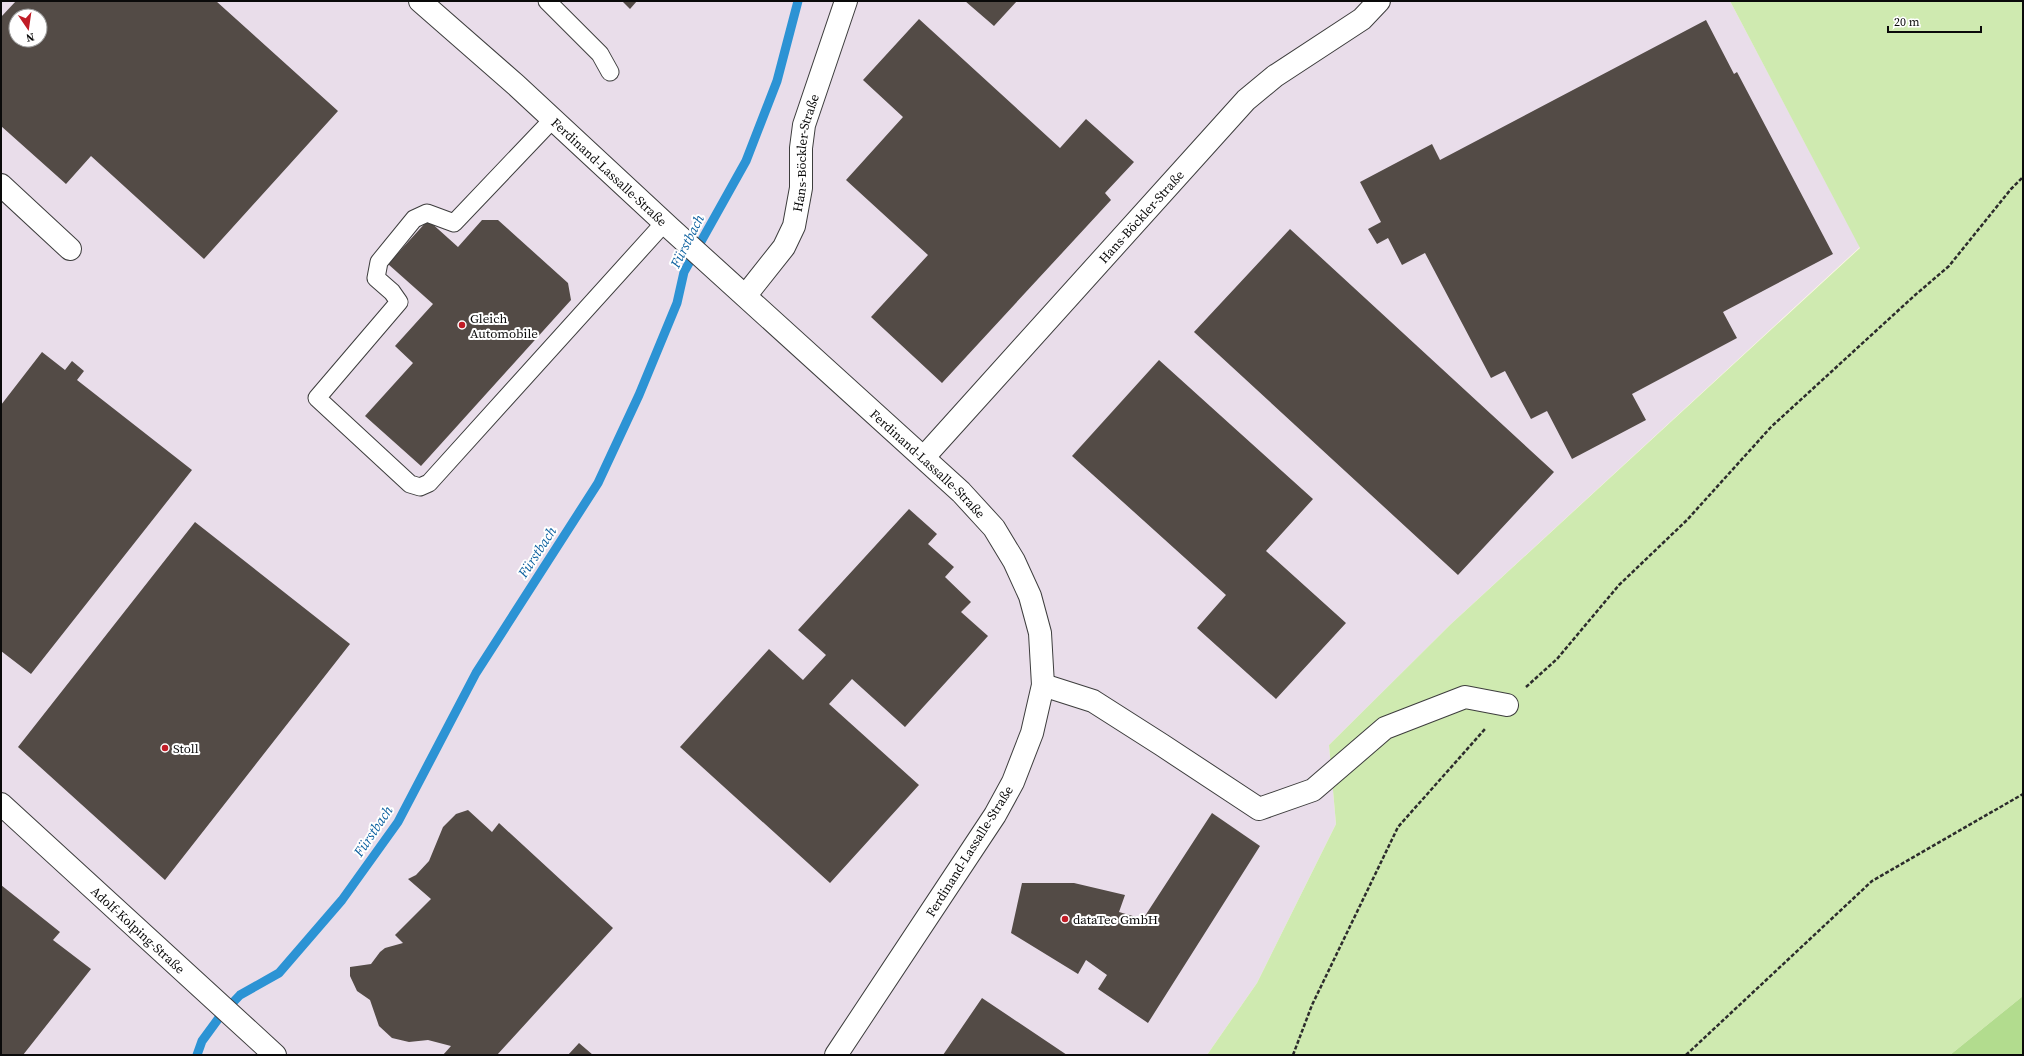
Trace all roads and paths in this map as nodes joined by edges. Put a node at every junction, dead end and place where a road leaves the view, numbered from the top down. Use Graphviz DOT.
graph roads {
  1 [pos="420,1"];
  2 [pos="547,1"];
  3 [pos="846,1"];
  4 [pos="1379,1"];
  5 [pos="610,72"];
  6 [pos="553,119"];
  7 [pos="2023,177"];
  8 [pos="1,185"];
  9 [pos="668,225"];
  10 [pos="70,249"];
  11 [pos="746,295"];
  12 [pos="924,456"];
  13 [pos="1043,685"];
  14 [pos="1507,705"];
  15 [pos="2023,794"];
  16 [pos="1,804"];
  17 [pos="275,1055"];
  18 [pos="836,1055"];
  19 [pos="1293,1055"];
  20 [pos="1686,1055"];
  1 -- 6 [label="street, Ferdinand-Lassalle-Straße"];
  2 -- 5 [label="lane"];
  3 -- 11 [label="street, Hans-Böckler-Straße"];
  4 -- 12 [label="street, Hans-Böckler-Straße"];
  6 -- 9 [label="street, Ferdinand-Lassalle-Straße"];
  6 -- 9 [label="lane"];
  7 -- 14 [label="path"];
  8 -- 10 [label="street"];
  9 -- 11 [label="street, Ferdinand-Lassalle-Straße"];
  11 -- 12 [label="street, Ferdinand-Lassalle-Straße"];
  12 -- 13 [label="street, Ferdinand-Lassalle-Straße"];
  13 -- 14 [label="street"];
  13 -- 18 [label="street, Ferdinand-Lassalle-Straße"];
  14 -- 19 [label="path"];
  15 -- 20 [label="path"];
  16 -- 17 [label="street, Adolf-Kolping-Straße"];
}
